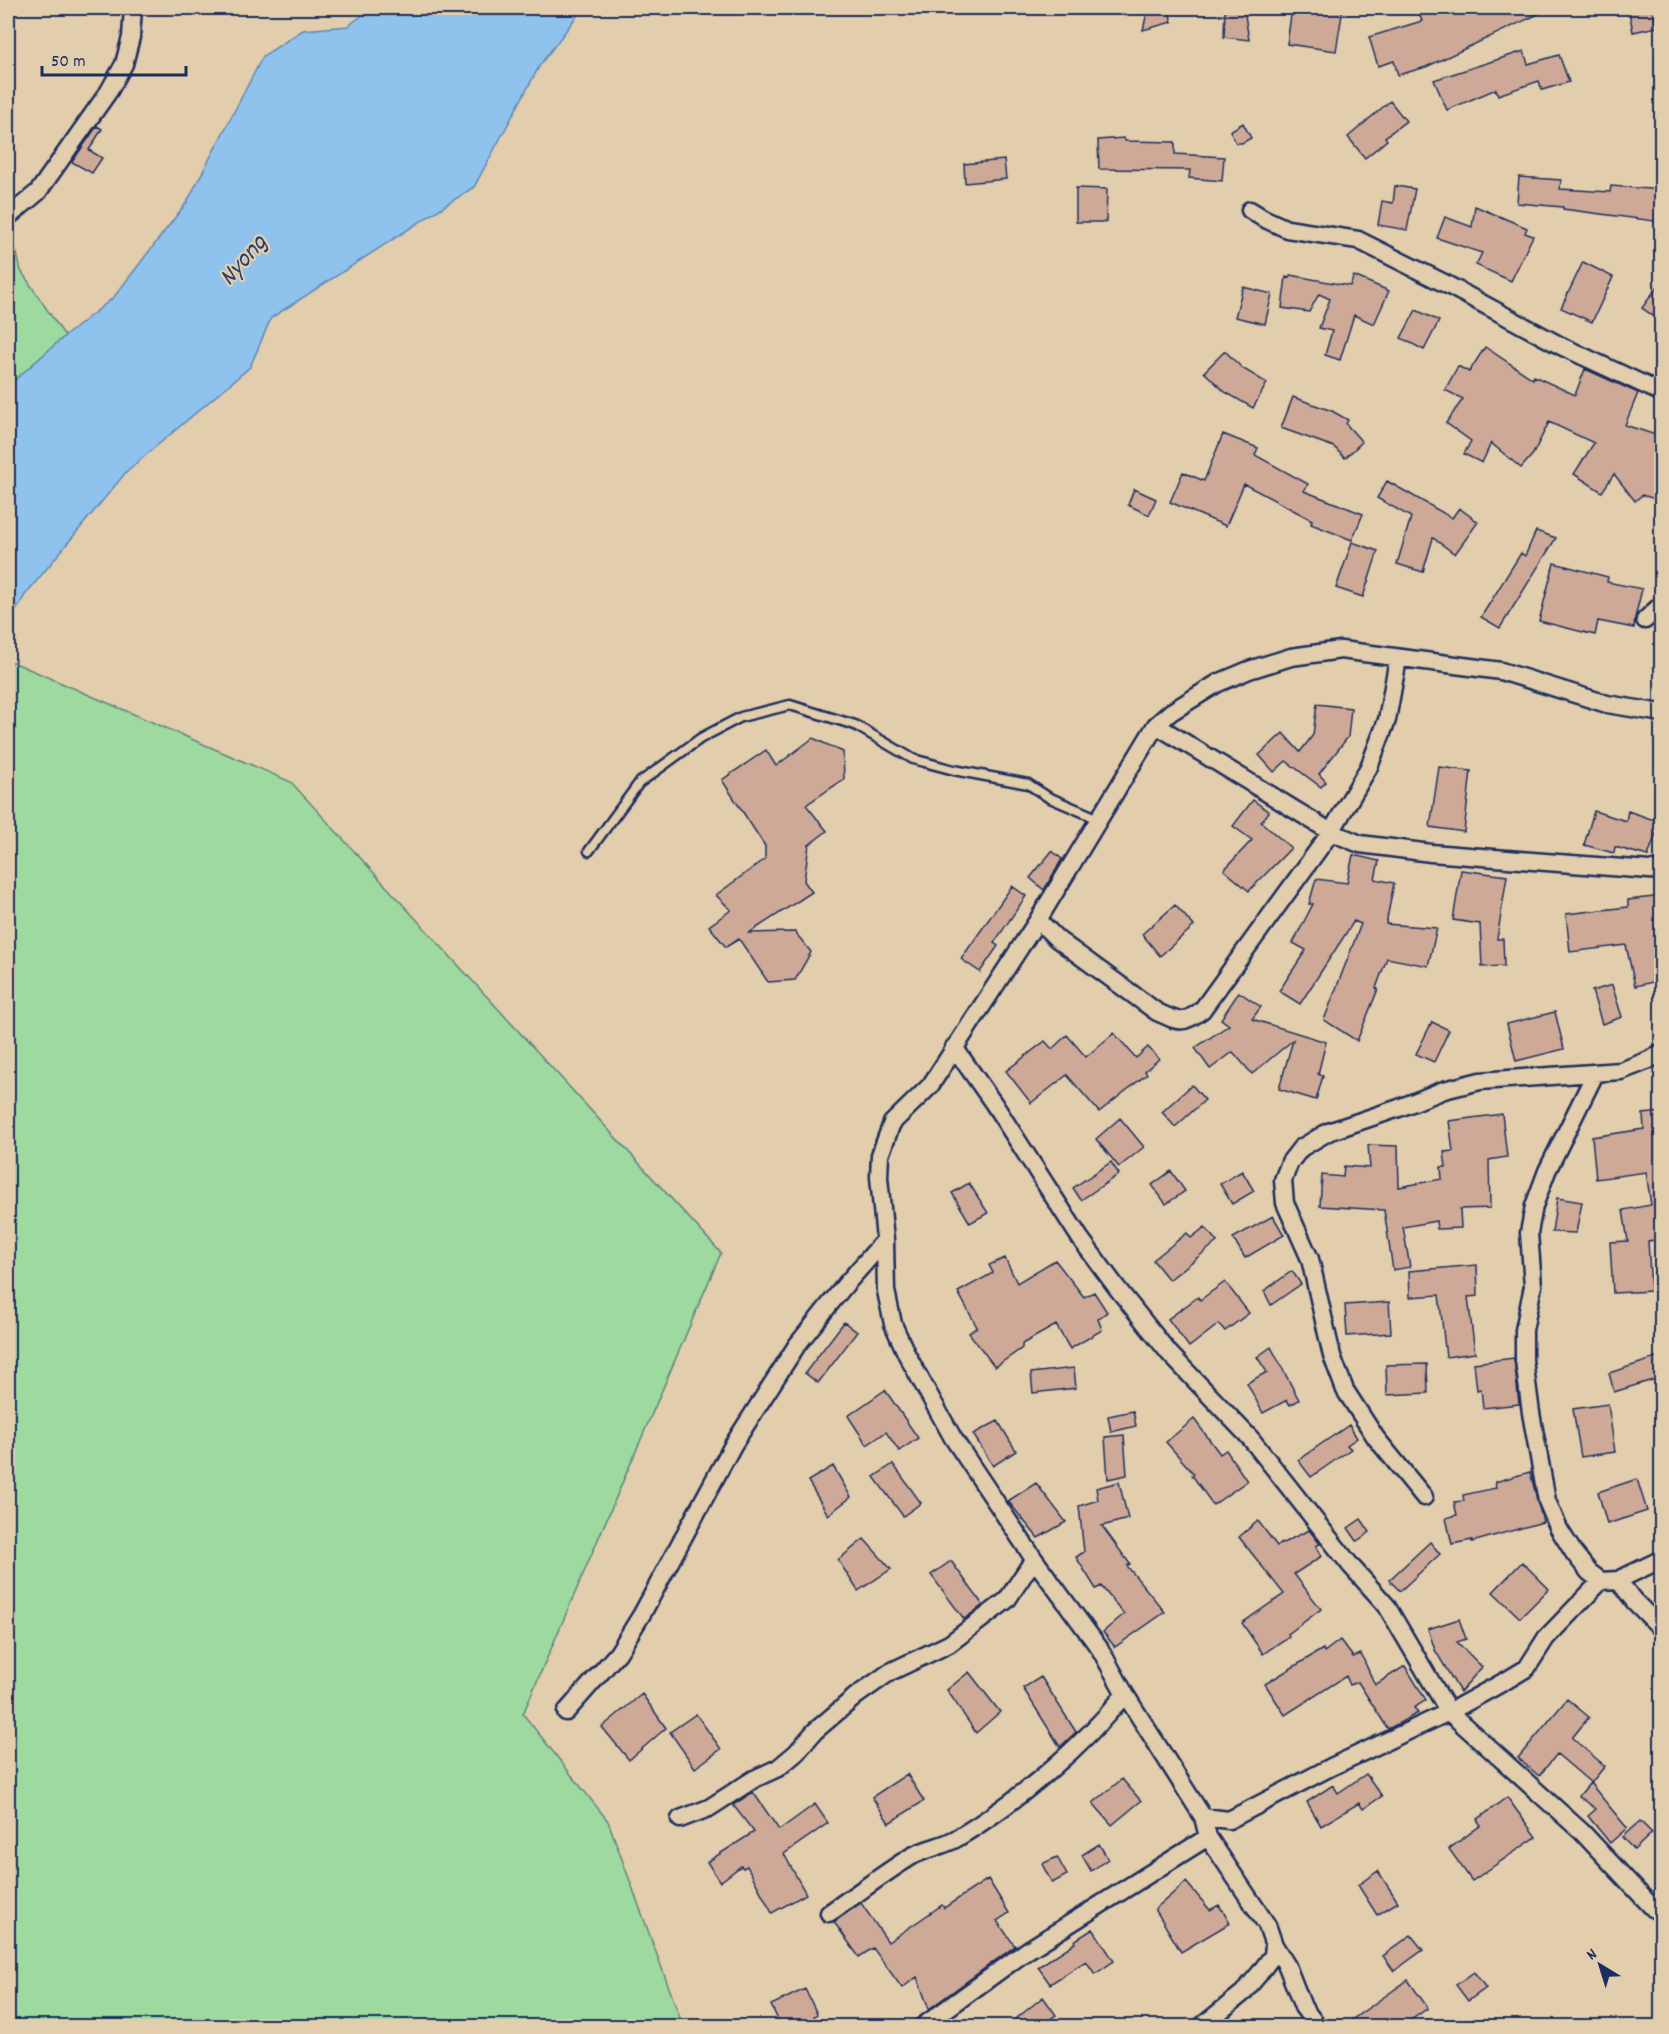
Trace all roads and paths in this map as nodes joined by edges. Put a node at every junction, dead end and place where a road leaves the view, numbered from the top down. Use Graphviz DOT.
graph roads {
  1 [pos="133,8"];
  2 [pos="1250,210"];
  3 [pos="8,217"];
  4 [pos="1662,393"];
  5 [pos="1662,604"];
  6 [pos="1645,620"];
  7 [pos="1398,659"];
  8 [pos="1662,713"];
  9 [pos="1156,725"];
  10 [pos="1098,819"];
  11 [pos="1331,832"];
  12 [pos="589,850"];
  13 [pos="1662,871"];
  14 [pos="1038,920"];
  15 [pos="954,1047"];
  16 [pos="1662,1052"];
  17 [pos="1595,1074"];
  18 [pos="885,1240"];
  19 [pos="1424,1497"];
  20 [pos="1034,1559"];
  21 [pos="1662,1559"];
  22 [pos="1618,1580"];
  23 [pos="1601,1581"];
  24 [pos="1662,1629"];
  25 [pos="1125,1694"];
  26 [pos="566,1712"];
  27 [pos="1449,1712"];
  28 [pos="1203,1816"];
  29 [pos="680,1819"];
  30 [pos="1208,1837"];
  31 [pos="829,1913"];
  32 [pos="1662,1914"];
  33 [pos="1274,1945"];
  34 [pos="923,2026"];
  35 [pos="1202,2026"];
  36 [pos="1317,2026"];
  1 -- 3 [label="street"];
  2 -- 4 [label="street"];
  5 -- 6 [label="street"];
  7 -- 8 [label="street"];
  7 -- 9 [label="street"];
  7 -- 11 [label="street"];
  9 -- 10 [label="street"];
  9 -- 11 [label="street"];
  10 -- 12 [label="lane"];
  10 -- 14 [label="street"];
  11 -- 13 [label="street"];
  11 -- 14 [label="street"];
  14 -- 15 [label="street"];
  15 -- 18 [label="street"];
  15 -- 27 [label="street"];
  16 -- 17 [label="street"];
  17 -- 19 [label="street"];
  17 -- 23 [label="street"];
  18 -- 20 [label="street"];
  18 -- 26 [label="street"];
  20 -- 25 [label="street"];
  20 -- 29 [label="street"];
  21 -- 22 [label="street"];
  22 -- 23 [label="street"];
  22 -- 24 [label="street"];
  23 -- 27 [label="street"];
  25 -- 28 [label="street"];
  25 -- 31 [label="street"];
  27 -- 28 [label="street"];
  27 -- 32 [label="street"];
  28 -- 30 [label="street"];
  30 -- 33 [label="street"];
  30 -- 34 [label="street"];
  33 -- 35 [label="street"];
  33 -- 36 [label="street"];
}
